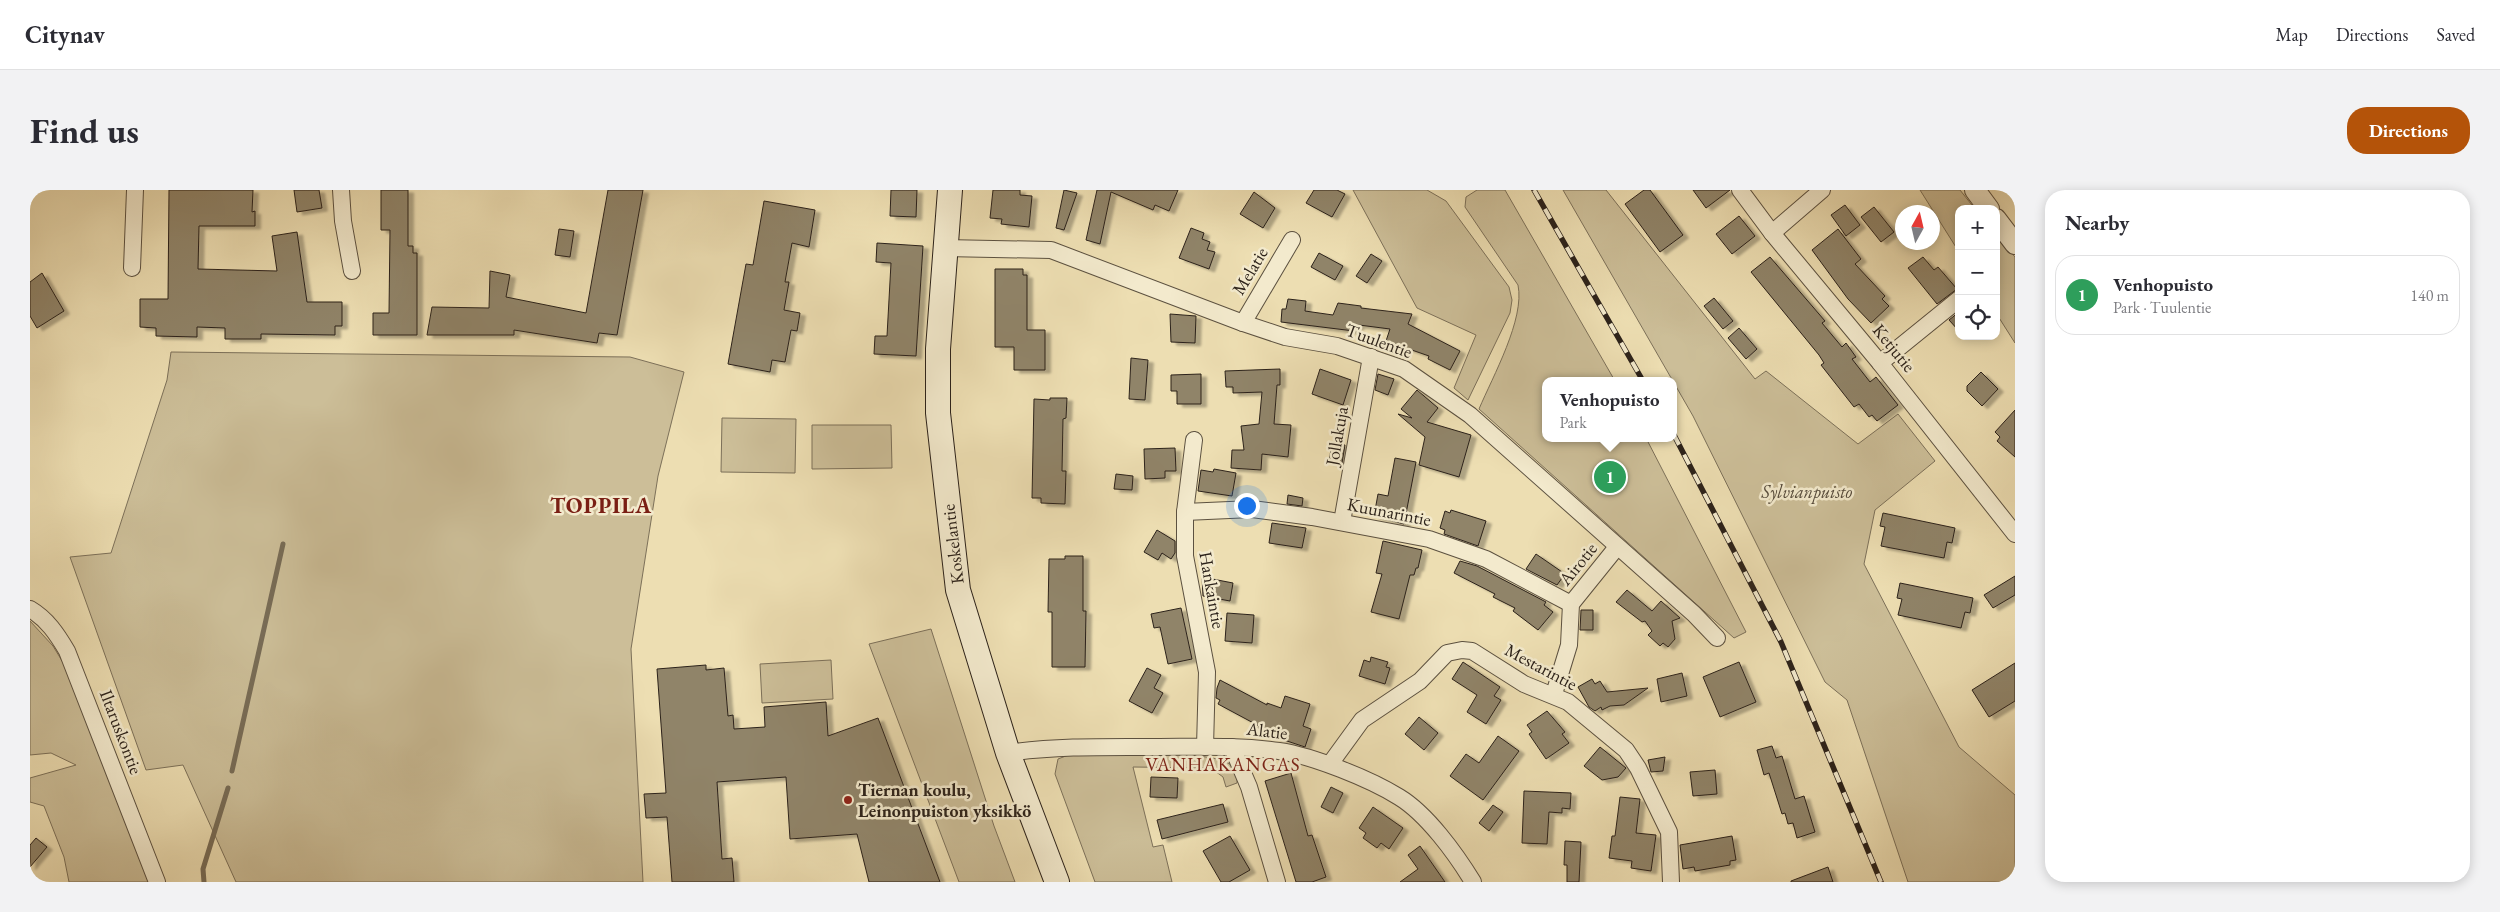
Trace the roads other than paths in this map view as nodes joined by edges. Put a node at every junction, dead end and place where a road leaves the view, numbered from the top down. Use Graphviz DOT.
graph roads {
  1 [pos="135,190"];
  2 [pos="341,190"];
  3 [pos="950,190"];
  4 [pos="1740,190"];
  5 [pos="1822,190"];
  6 [pos="1975,190"];
  7 [pos="1986,205"];
  8 [pos="2000,224"];
  9 [pos="1772,233"];
  10 [pos="1292,240"];
  11 [pos="2015,244"];
  12 [pos="944,248"];
  13 [pos="132,268"];
  14 [pos="352,271"];
  15 [pos="1955,302"];
  16 [pos="1243,323"];
  17 [pos="1371,357"];
  18 [pos="1880,362"];
  19 [pos="1194,440"];
  20 [pos="1185,512"];
  21 [pos="1342,522"];
  22 [pos="2015,534"];
  23 [pos="1617,547"];
  24 [pos="1571,604"];
  25 [pos="30,609"];
  26 [pos="1717,638"];
  27 [pos="1554,694"];
  28 [pos="1205,747"];
  29 [pos="1232,747"];
  30 [pos="1008,753"];
  31 [pos="1330,764"];
  32 [pos="158,882"];
  33 [pos="1056,882"];
  34 [pos="1278,882"];
  35 [pos="1473,882"];
  36 [pos="1671,882"];
  1 -- 13 [label="street"];
  2 -- 14 [label="street"];
  3 -- 12 [label="main road, Koskelantie"];
  4 -- 9 [label="street, Ketjutie"];
  5 -- 9 [label="street"];
  6 -- 7 [label="street"];
  8 -- 11 [label="street"];
  9 -- 18 [label="street, Ketjutie"];
  10 -- 16 [label="street, Melatie"];
  12 -- 16 [label="street, Tuulentie"];
  12 -- 30 [label="main road, Koskelantie"];
  15 -- 18 [label="street"];
  16 -- 17 [label="street, Tuulentie"];
  17 -- 21 [label="street, Jollakuja"];
  17 -- 23 [label="street, Tuulentie"];
  18 -- 22 [label="street, Ketjutie"];
  19 -- 20 [label="street, Hankaintie"];
  20 -- 21 [label="street, Kuunarintie"];
  20 -- 28 [label="street, Hankaintie"];
  21 -- 24 [label="street, Kuunarintie"];
  23 -- 24 [label="street, Airotie"];
  23 -- 26 [label="street, Tuulentie"];
  24 -- 27 [label="street, Airotie"];
  25 -- 32 [label="street, Iltaruskontie"];
  27 -- 31 [label="street, Mestarintie"];
  27 -- 36 [label="street, Mestarintie"];
  28 -- 29 [label="street, Alatie"];
  28 -- 30 [label="street, Alatie"];
  29 -- 31 [label="street, Alatie"];
  29 -- 34 [label="street"];
  30 -- 33 [label="main road, Koskelantie"];
  31 -- 35 [label="street, Alatie"];
}
